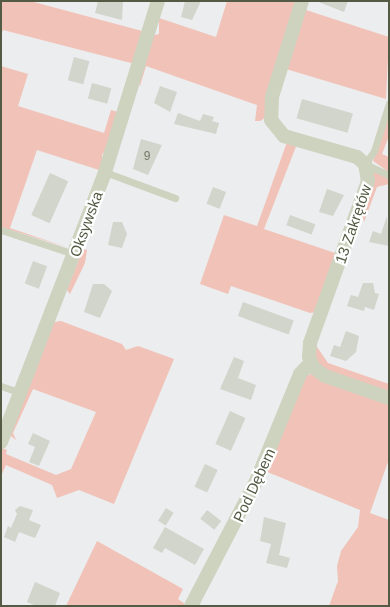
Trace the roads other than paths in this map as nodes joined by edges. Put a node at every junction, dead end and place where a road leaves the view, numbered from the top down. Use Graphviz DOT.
graph roads {
  1 [pos="158,1"];
  2 [pos="302,1"];
  3 [pos="389,103"];
  4 [pos="365,164"];
  5 [pos="105,172"];
  6 [pos="389,175"];
  7 [pos="174,198"];
  8 [pos="1,230"];
  9 [pos="74,255"];
  10 [pos="311,362"];
  11 [pos="1,386"];
  12 [pos="21,393"];
  13 [pos="389,398"];
  14 [pos="1,442"];
  15 [pos="191,606"];
  1 -- 5 [label="street, Oksywska"];
  2 -- 4 [label="street, 13 Zakrętów"];
  3 -- 4 [label="lane"];
  4 -- 6 [label="lane"];
  4 -- 10 [label="street, 13 Zakrętów"];
  5 -- 7 [label="lane"];
  5 -- 9 [label="street, Oksywska"];
  8 -- 9 [label="lane"];
  9 -- 12 [label="street, Oksywska"];
  10 -- 13 [label="street"];
  10 -- 15 [label="street, Pod Dębem"];
  11 -- 12 [label="lane"];
  12 -- 14 [label="street, Oksywska"];
}
